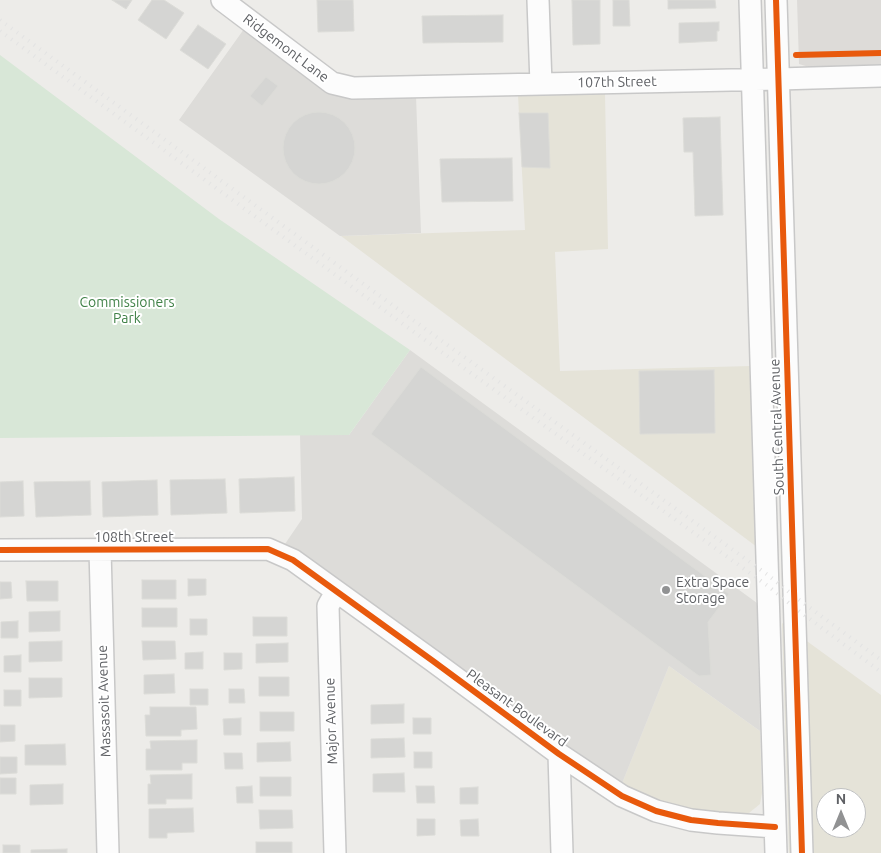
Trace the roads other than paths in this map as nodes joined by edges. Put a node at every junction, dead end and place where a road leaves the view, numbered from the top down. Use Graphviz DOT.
graph roads {
  1 [pos="222,0"];
  2 [pos="538,0"];
  3 [pos="750,0"];
  4 [pos="776,0"];
  5 [pos="248,8"];
  6 [pos="881,76"];
  7 [pos="752,79"];
  8 [pos="779,79"];
  9 [pos="541,84"];
  10 [pos="353,88"];
  11 [pos="100,549"];
  12 [pos="268,549"];
  13 [pos="0,550"];
  14 [pos="336,592"];
  15 [pos="559,754"];
  16 [pos="775,827"];
  17 [pos="108,853"];
  18 [pos="335,853"];
  19 [pos="562,853"];
  20 [pos="776,853"];
  21 [pos="802,853"];
  1 -- 5 [label="street, Ridgemont Lane"];
  2 -- 9 [label="street"];
  3 -- 7 [label="street, South Central Avenue"];
  4 -- 8 [label="street, South Central Avenue"];
  5 -- 10 [label="street, Ridgemont Lane"];
  6 -- 8 [label="street, 107th Street"];
  7 -- 8 [label="street, 107th Street"];
  7 -- 9 [label="street, 107th Street"];
  7 -- 16 [label="street, South Central Avenue"];
  8 -- 21 [label="street, South Central Avenue"];
  9 -- 10 [label="street, 107th Street"];
  11 -- 12 [label="street, 108th Street"];
  11 -- 13 [label="street, 108th Street"];
  11 -- 17 [label="street, Massasoit Avenue"];
  12 -- 14 [label="street, Pleasant Boulevard"];
  14 -- 15 [label="street, Pleasant Boulevard"];
  14 -- 18 [label="street, Major Avenue"];
  15 -- 16 [label="street, Pleasant Boulevard"];
  15 -- 19 [label="street"];
  16 -- 20 [label="street, South Central Avenue"];
}
